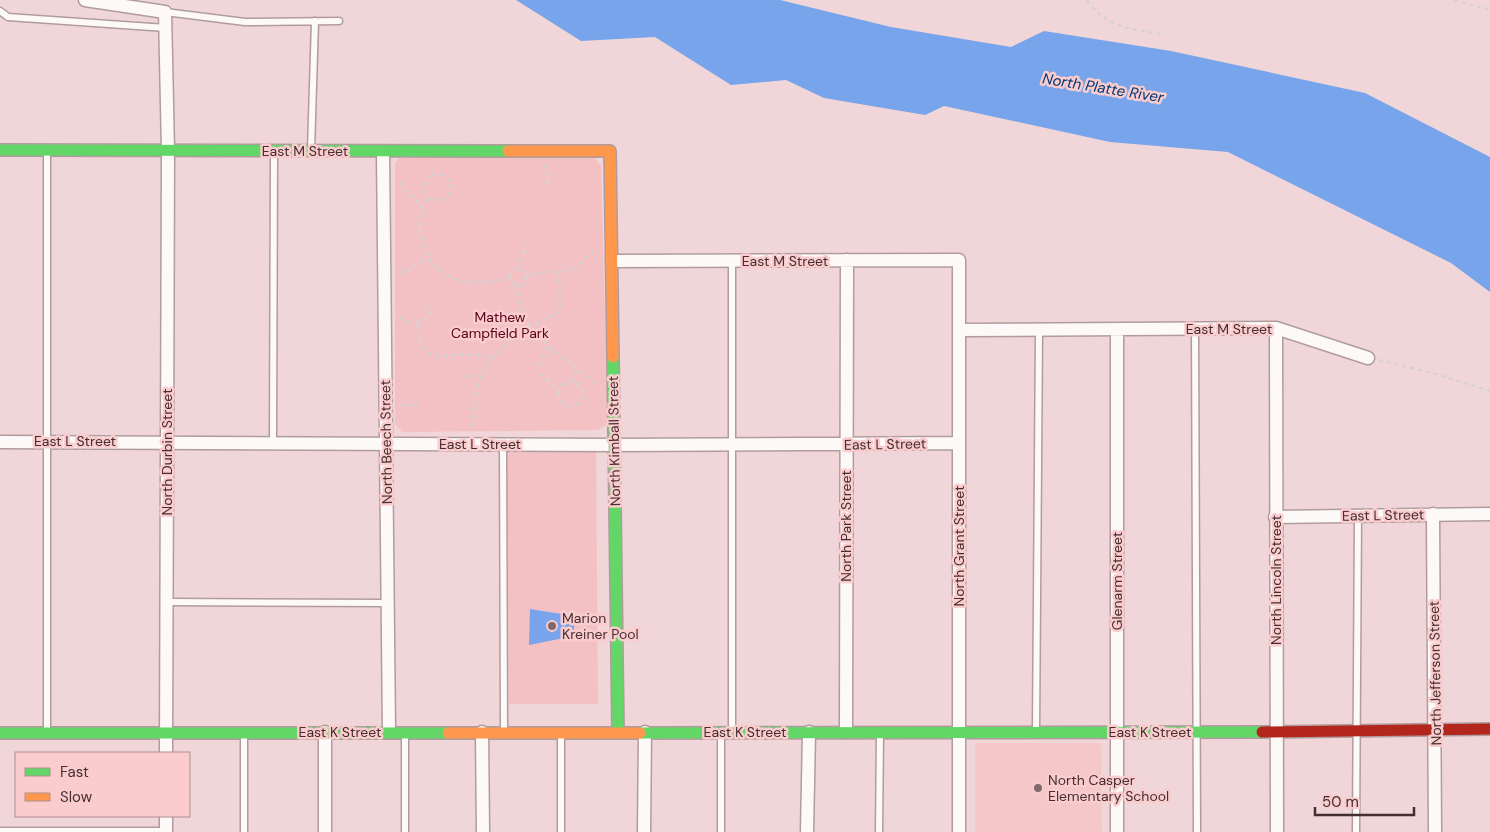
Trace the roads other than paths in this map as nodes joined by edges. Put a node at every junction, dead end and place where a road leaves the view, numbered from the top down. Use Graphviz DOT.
graph roads {
  1 [pos="85,0"];
  2 [pos="0,11"];
  3 [pos="166,12"];
  4 [pos="315,21"];
  5 [pos="338,21"];
  6 [pos="166,28"];
  7 [pos="0,150"];
  8 [pos="47,150"];
  9 [pos="168,151"];
  10 [pos="274,151"];
  11 [pos="610,151"];
  12 [pos="311,152"];
  13 [pos="383,152"];
  14 [pos="848,260"];
  15 [pos="959,260"];
  16 [pos="612,261"];
  17 [pos="732,261"];
  18 [pos="1276,328"];
  19 [pos="1195,329"];
  20 [pos="959,330"];
  21 [pos="1039,330"];
  22 [pos="1117,330"];
  23 [pos="1368,358"];
  24 [pos="167,441"];
  25 [pos="0,442"];
  26 [pos="47,442"];
  27 [pos="273,442"];
  28 [pos="959,443"];
  29 [pos="386,444"];
  30 [pos="503,444"];
  31 [pos="732,444"];
  32 [pos="847,444"];
  33 [pos="614,445"];
  34 [pos="1433,514"];
  35 [pos="1490,514"];
  36 [pos="1358,516"];
  37 [pos="1275,517"];
  38 [pos="167,602"];
  39 [pos="387,603"];
  40 [pos="1436,729"];
  41 [pos="1490,729"];
  42 [pos="0,732"];
  43 [pos="47,732"];
  44 [pos="166,732"];
  45 [pos="244,732"];
  46 [pos="325,732"];
  47 [pos="389,732"];
  48 [pos="405,732"];
  49 [pos="482,732"];
  50 [pos="504,732"];
  51 [pos="561,732"];
  52 [pos="618,732"];
  53 [pos="645,732"];
  54 [pos="727,732"];
  55 [pos="809,732"];
  56 [pos="846,732"];
  57 [pos="880,732"];
  58 [pos="959,732"];
  59 [pos="1036,732"];
  60 [pos="1116,732"];
  61 [pos="1197,732"];
  62 [pos="1276,732"];
  63 [pos="1356,732"];
  64 [pos="166,752"];
  65 [pos="166,817"];
  66 [pos="0,830"];
  67 [pos="166,832"];
  68 [pos="244,832"];
  69 [pos="325,832"];
  70 [pos="405,832"];
  71 [pos="482,832"];
  72 [pos="561,832"];
  73 [pos="644,832"];
  74 [pos="721,832"];
  75 [pos="807,832"];
  76 [pos="879,832"];
  77 [pos="959,832"];
  78 [pos="1117,832"];
  79 [pos="1197,832"];
  80 [pos="1276,832"];
  81 [pos="1356,832"];
  82 [pos="1435,832"];
  1 -- 3 [label="street"];
  2 -- 6 [label="lane"];
  3 -- 4 [label="lane"];
  3 -- 6 [label="street, North Durbin Street"];
  4 -- 5 [label="lane"];
  4 -- 12 [label="lane"];
  6 -- 9 [label="street, North Durbin Street"];
  7 -- 8 [label="street, East M Street"];
  8 -- 9 [label="street, East M Street"];
  8 -- 26 [label="lane"];
  9 -- 10 [label="street, East M Street"];
  9 -- 24 [label="street, North Durbin Street"];
  10 -- 12 [label="street, East M Street"];
  10 -- 27 [label="lane"];
  11 -- 13 [label="street, East M Street"];
  11 -- 16 [label="street, North Kimball Street"];
  12 -- 13 [label="street, East M Street"];
  13 -- 29 [label="street, North Beech Street"];
  14 -- 15 [label="street, East M Street"];
  14 -- 17 [label="street, East M Street"];
  14 -- 32 [label="street, North Park Street"];
  15 -- 20 [label="street, North Grant Street"];
  16 -- 17 [label="street, East M Street"];
  16 -- 33 [label="street, North Kimball Street"];
  17 -- 31 [label="lane"];
  18 -- 19 [label="street, East M Street"];
  18 -- 23 [label="street, East M Street"];
  18 -- 37 [label="street, North Lincoln Street"];
  19 -- 22 [label="street, East M Street"];
  19 -- 61 [label="lane"];
  20 -- 21 [label="street, East M Street"];
  20 -- 28 [label="street, North Grant Street"];
  21 -- 22 [label="street, East M Street"];
  21 -- 59 [label="lane"];
  22 -- 60 [label="street, Glenarm Street"];
  24 -- 26 [label="street, East L Street"];
  24 -- 27 [label="street, East L Street"];
  24 -- 38 [label="street, North Durbin Street"];
  25 -- 26 [label="street, East L Street"];
  26 -- 43 [label="lane"];
  27 -- 29 [label="street, East L Street"];
  28 -- 32 [label="street, East L Street"];
  28 -- 58 [label="street, North Grant Street"];
  29 -- 30 [label="street, East L Street"];
  29 -- 39 [label="street, North Beech Street"];
  30 -- 33 [label="street, East L Street"];
  30 -- 50 [label="lane"];
  31 -- 32 [label="street, East L Street"];
  31 -- 33 [label="street, East L Street"];
  31 -- 54 [label="lane"];
  32 -- 56 [label="street, North Park Street"];
  33 -- 52 [label="street, North Kimball Street"];
  34 -- 35 [label="street, East L Street"];
  34 -- 36 [label="street, East L Street"];
  34 -- 40 [label="street, North Jefferson Street"];
  36 -- 37 [label="street, East L Street"];
  36 -- 63 [label="lane"];
  37 -- 62 [label="street, North Lincoln Street"];
  38 -- 39 [label="lane"];
  38 -- 44 [label="street, North Durbin Street"];
  39 -- 47 [label="street, North Beech Street"];
  40 -- 41 [label="street, East K Street"];
  40 -- 63 [label="street, East K Street"];
  40 -- 82 [label="street, North Jefferson Street"];
  42 -- 43 [label="street, East K Street"];
  43 -- 44 [label="street, East K Street"];
  44 -- 45 [label="street, East K Street"];
  44 -- 64 [label="street, North Durbin Street"];
  45 -- 46 [label="street, East K Street"];
  45 -- 68 [label="lane"];
  46 -- 47 [label="street, East K Street"];
  46 -- 69 [label="street"];
  47 -- 48 [label="street, East K Street"];
  48 -- 49 [label="street, East K Street"];
  48 -- 70 [label="lane"];
  49 -- 50 [label="street, East K Street"];
  49 -- 71 [label="street"];
  50 -- 51 [label="street, East K Street"];
  51 -- 52 [label="street, East K Street"];
  51 -- 72 [label="lane"];
  52 -- 53 [label="street, East K Street"];
  53 -- 54 [label="street, East K Street"];
  53 -- 73 [label="street"];
  54 -- 55 [label="street, East K Street"];
  54 -- 74 [label="lane"];
  55 -- 56 [label="street, East K Street"];
  55 -- 75 [label="street"];
  56 -- 57 [label="street, East K Street"];
  57 -- 58 [label="street, East K Street"];
  57 -- 76 [label="lane"];
  58 -- 59 [label="street, East K Street"];
  58 -- 77 [label="street, North Grant Street"];
  59 -- 60 [label="street, East K Street"];
  60 -- 61 [label="street, East K Street"];
  60 -- 78 [label="street, Glenarm Street"];
  61 -- 62 [label="street, East K Street"];
  61 -- 79 [label="lane"];
  62 -- 63 [label="street, East K Street"];
  62 -- 80 [label="street, North Lincoln Street"];
  63 -- 81 [label="lane"];
  65 -- 67 [label="street"];
  66 -- 67 [label="lane"];
}
